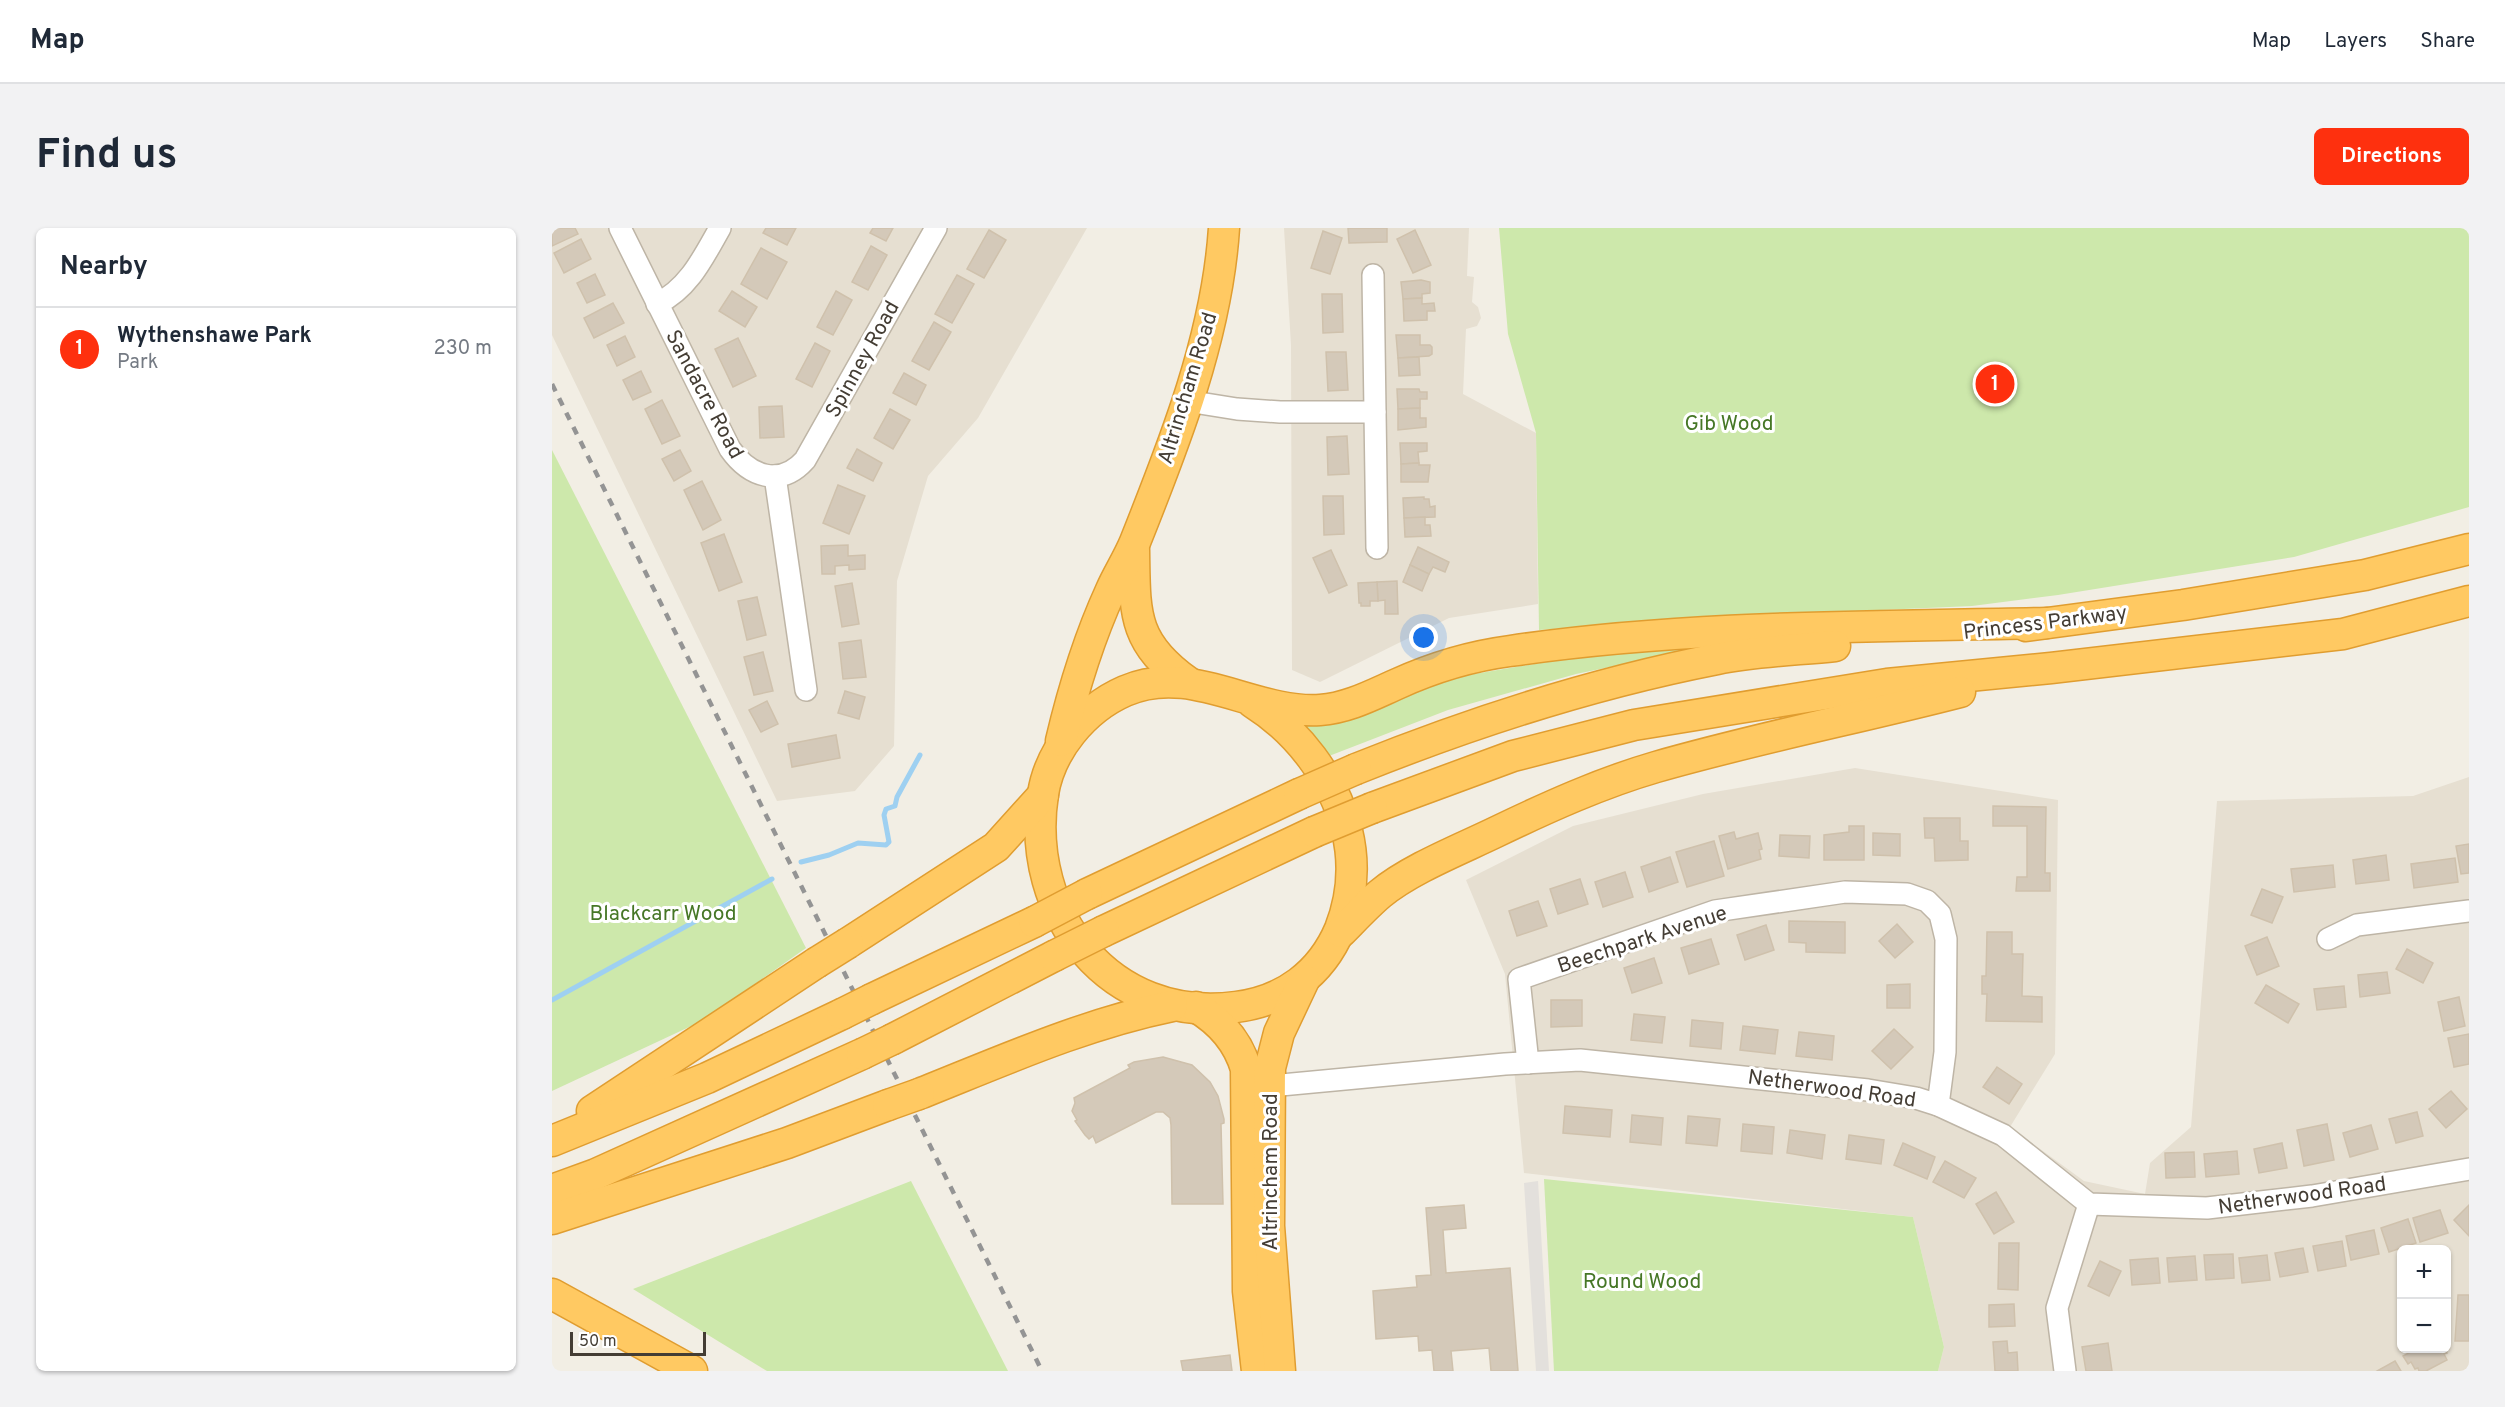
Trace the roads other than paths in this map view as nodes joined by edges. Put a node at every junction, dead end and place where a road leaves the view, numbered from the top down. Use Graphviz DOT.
graph roads {
  1 [pos="620,228"];
  2 [pos="720,228"];
  3 [pos="936,228"];
  4 [pos="1224,228"];
  5 [pos="1373,275"];
  6 [pos="657,304"];
  7 [pos="1187,401"];
  8 [pos="1375,412"];
  9 [pos="775,476"];
  10 [pos="1134,544"];
  11 [pos="1377,548"];
  12 [pos="2469,549"];
  13 [pos="2469,601"];
  14 [pos="2047,623"];
  15 [pos="2050,668"];
  16 [pos="1188,682"];
  17 [pos="806,690"];
  18 [pos="1252,702"];
  19 [pos="1058,753"];
  20 [pos="1043,795"];
  21 [pos="2469,911"];
  22 [pos="1337,936"];
  23 [pos="2328,939"];
  24 [pos="1304,980"];
  25 [pos="1186,1006"];
  26 [pos="1528,1063"];
  27 [pos="1270,1086"];
  28 [pos="1938,1105"];
  29 [pos="552,1131"];
  30 [pos="552,1142"];
  31 [pos="2469,1169"];
  32 [pos="552,1190"];
  33 [pos="2090,1204"];
  34 [pos="552,1219"];
  35 [pos="552,1294"];
  36 [pos="692,1371"];
  37 [pos="1257,1371"];
  38 [pos="1280,1371"];
  39 [pos="2065,1371"];
  1 -- 6 [label="street, Sandacre Road"];
  2 -- 6 [label="street"];
  3 -- 9 [label="street, Spinney Road"];
  4 -- 7 [label="highway, Altrincham Road"];
  5 -- 8 [label="street"];
  6 -- 9 [label="street, Sandacre Road"];
  7 -- 8 [label="street"];
  7 -- 10 [label="highway, Altrincham Road"];
  8 -- 11 [label="street"];
  9 -- 17 [label="street"];
  10 -- 16 [label="highway, Altrincham Road"];
  10 -- 19 [label="highway, Altrincham Road"];
  12 -- 14 [label="highway, Princess Parkway"];
  13 -- 15 [label="highway"];
  14 -- 18 [label="highway"];
  14 -- 30 [label="highway, Princess Parkway, bridge"];
  15 -- 22 [label="highway"];
  15 -- 32 [label="highway, bridge"];
  16 -- 18 [label="highway"];
  16 -- 19 [label="highway"];
  18 -- 22 [label="highway"];
  19 -- 20 [label="highway"];
  20 -- 25 [label="highway"];
  20 -- 29 [label="highway, bridge"];
  21 -- 23 [label="street"];
  22 -- 24 [label="highway"];
  24 -- 25 [label="highway"];
  24 -- 27 [label="highway, Altrincham Road"];
  25 -- 34 [label="highway, bridge"];
  25 -- 37 [label="highway, Altrincham Road"];
  26 -- 27 [label="street, Netherwood Road"];
  26 -- 28 [label="street, Netherwood Road"];
  26 -- 28 [label="street, Beechpark Avenue"];
  27 -- 38 [label="highway, Altrincham Road"];
  28 -- 33 [label="street, Netherwood Road"];
  31 -- 33 [label="street, Netherwood Road"];
  33 -- 39 [label="street"];
  35 -- 36 [label="highway"];
}
